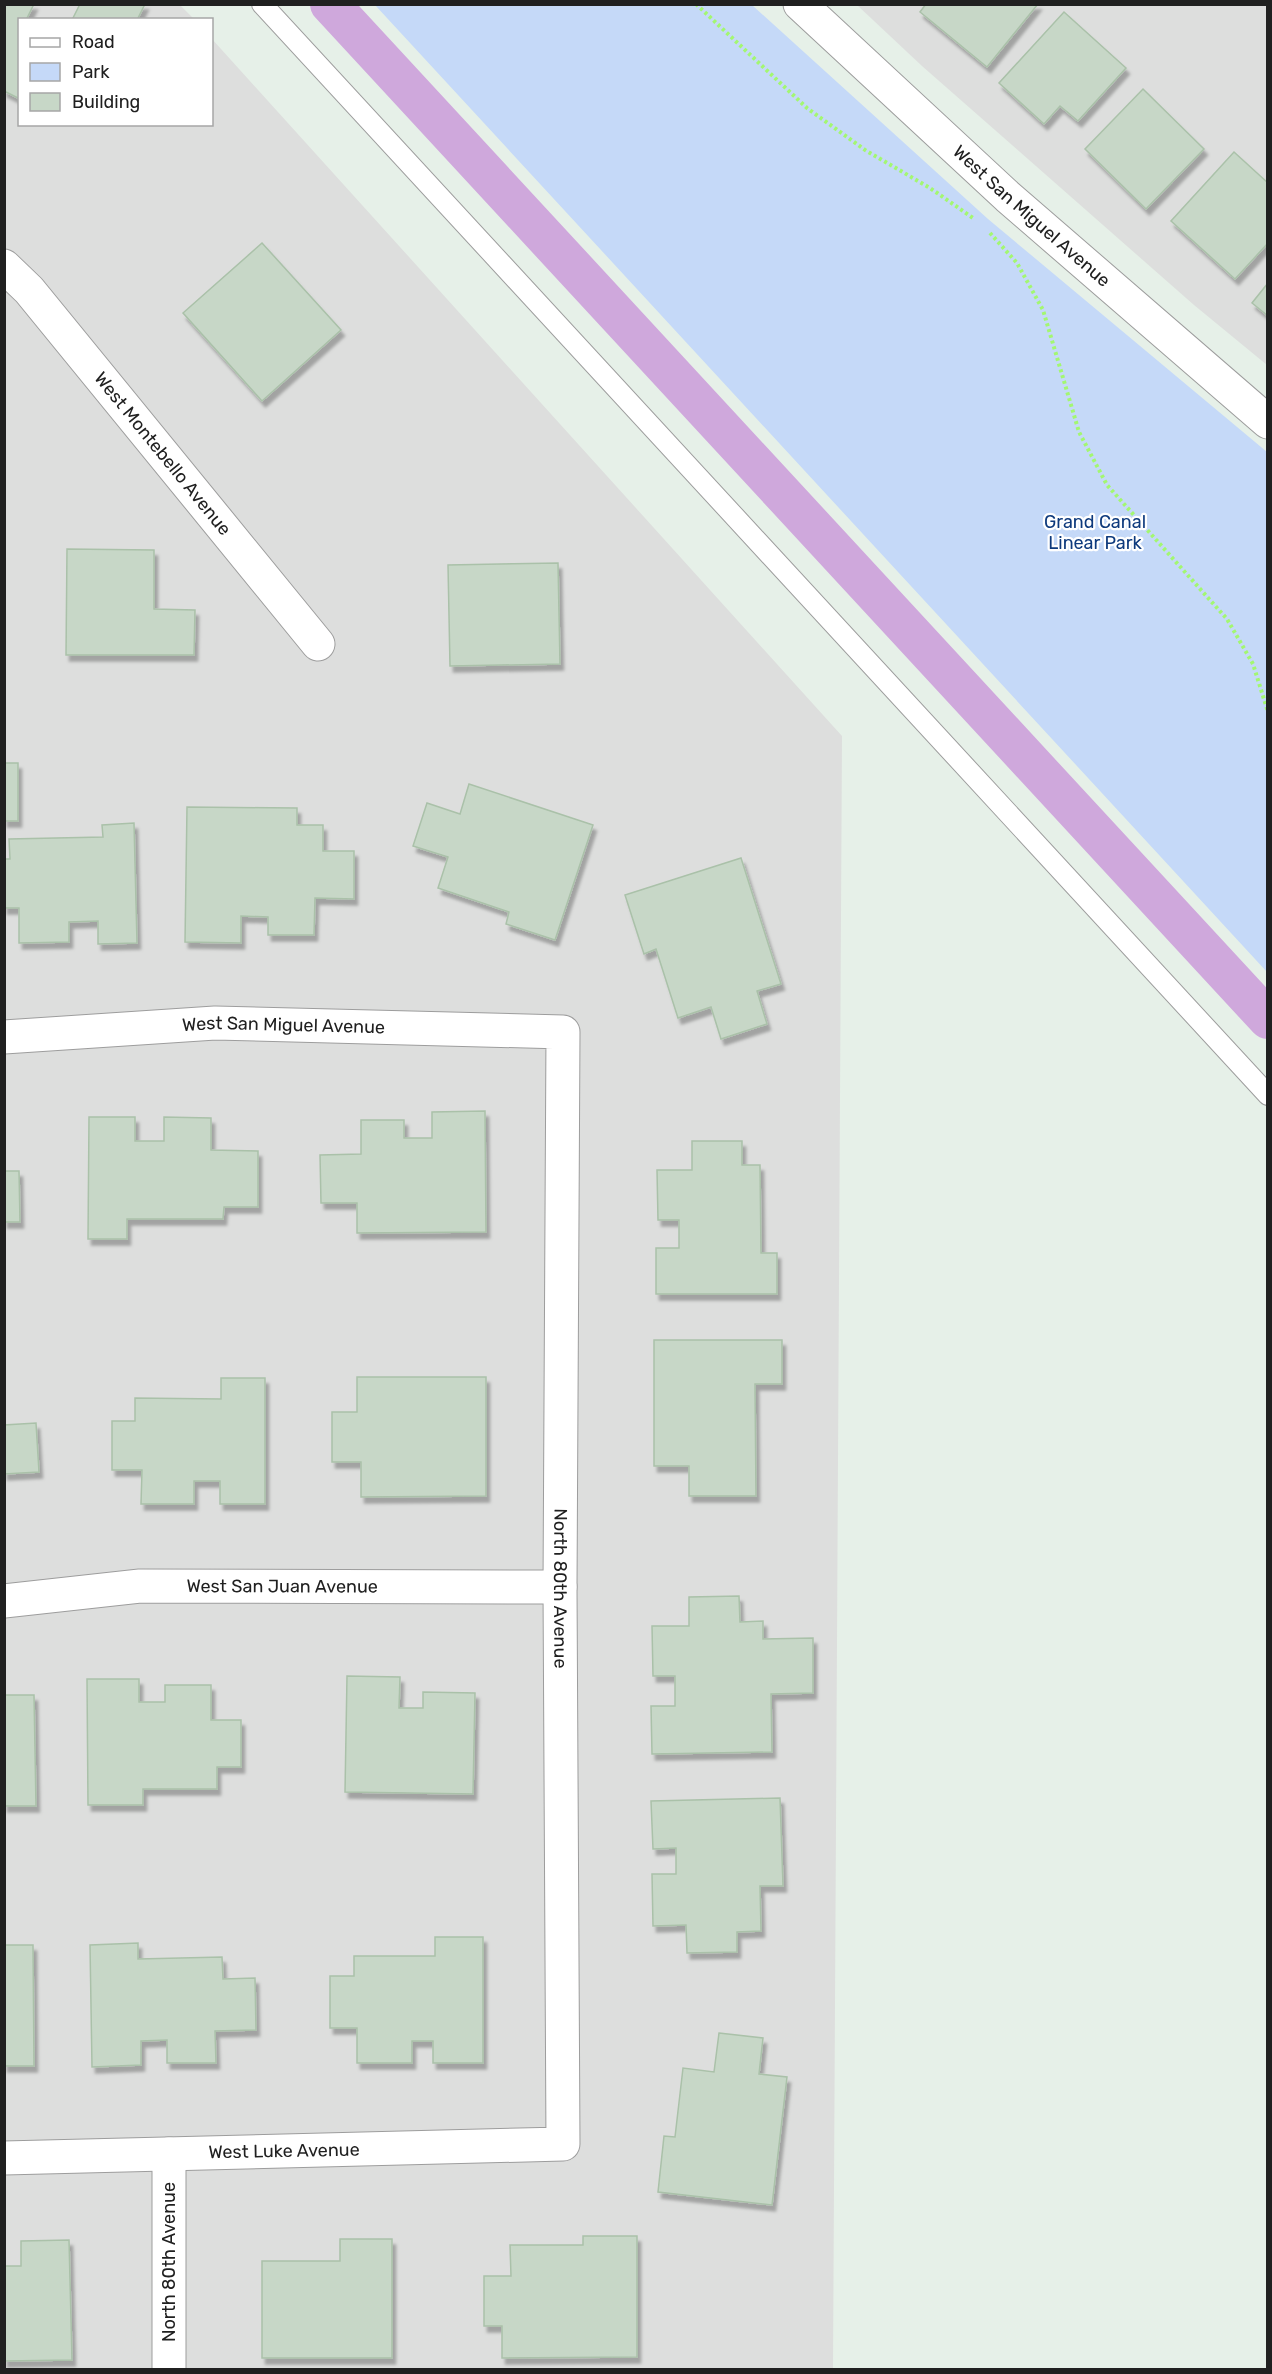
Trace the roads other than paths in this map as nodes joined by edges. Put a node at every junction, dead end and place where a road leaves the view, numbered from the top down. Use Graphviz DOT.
graph roads {
  1 [pos="262,4"];
  2 [pos="800,4"];
  3 [pos="4,266"];
  4 [pos="1268,422"];
  5 [pos="318,644"];
  6 [pos="563,1032"];
  7 [pos="4,1037"];
  8 [pos="1268,1095"];
  9 [pos="560,1587"];
  10 [pos="4,1601"];
  11 [pos="563,2144"];
  12 [pos="169,2154"];
  13 [pos="4,2158"];
  14 [pos="169,2370"];
  1 -- 8 [label="lane"];
  2 -- 4 [label="street, West San Miguel Avenue"];
  3 -- 5 [label="street, West Montebello Avenue"];
  6 -- 7 [label="street, West San Miguel Avenue"];
  6 -- 9 [label="street, North 80th Avenue"];
  9 -- 10 [label="street, West San Juan Avenue"];
  9 -- 11 [label="street, North 80th Avenue"];
  11 -- 12 [label="street, West Luke Avenue"];
  12 -- 13 [label="street, West Luke Avenue"];
  12 -- 14 [label="street, North 80th Avenue"];
}
